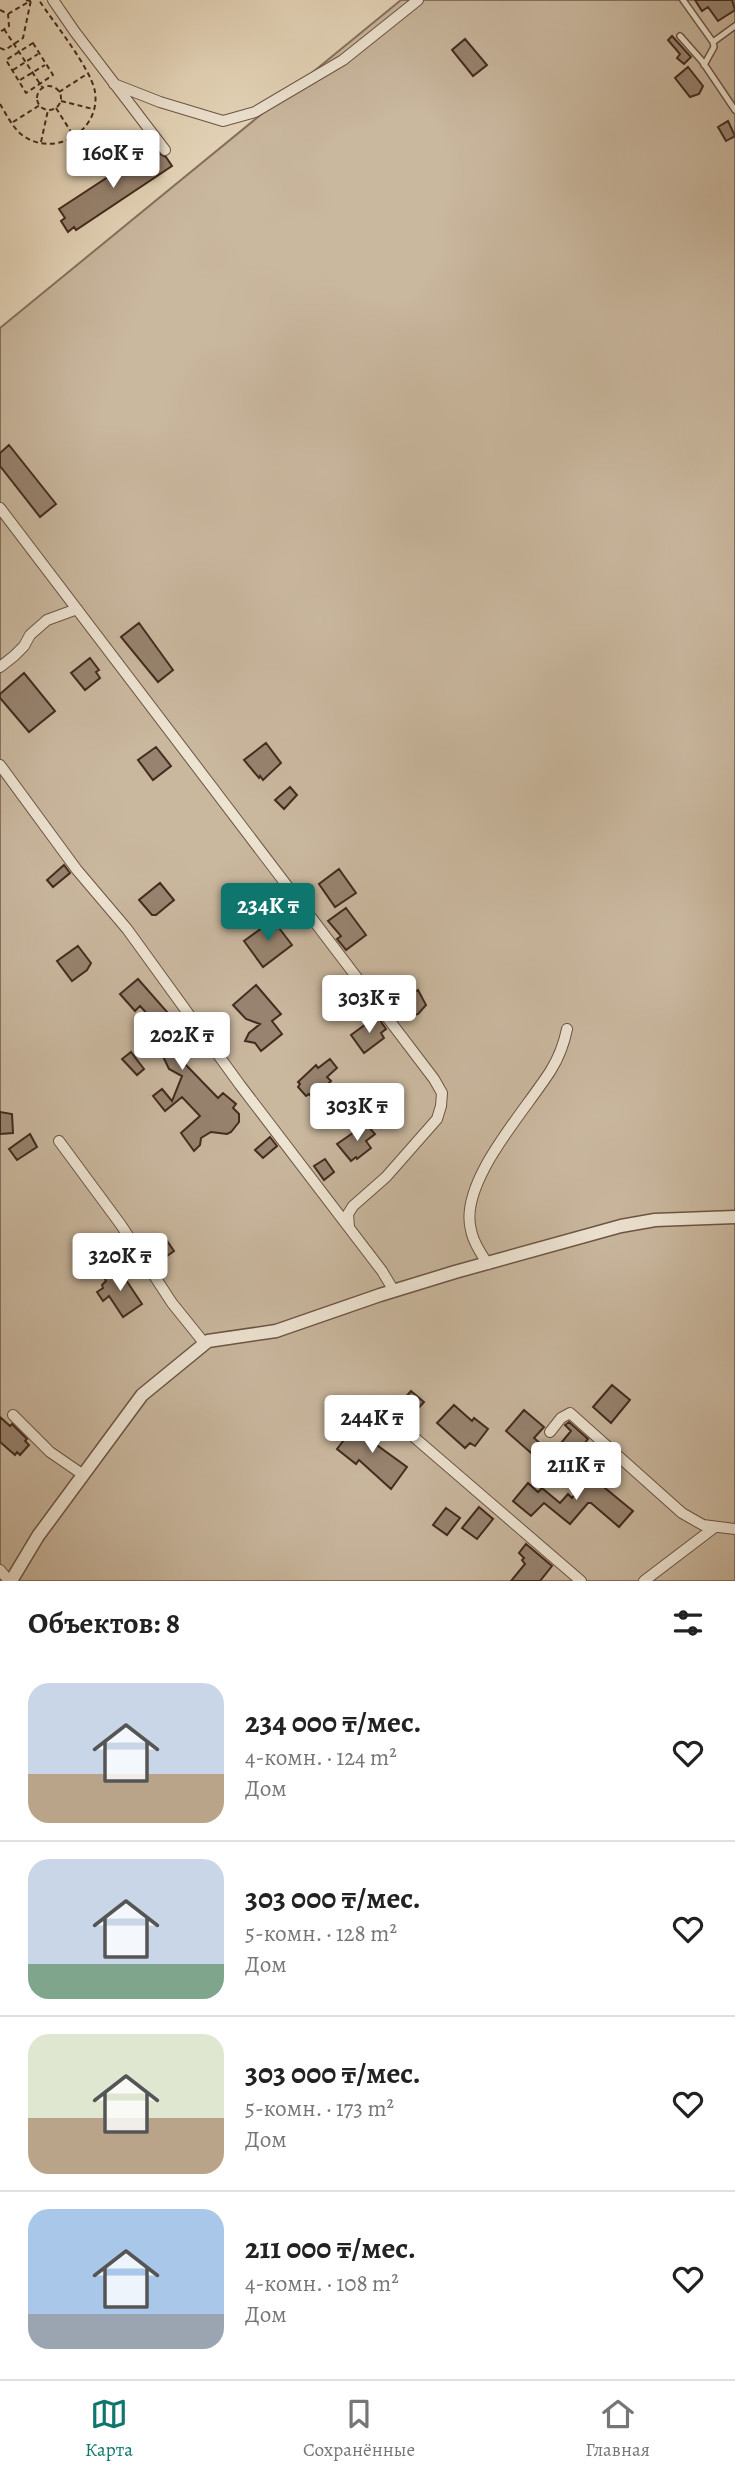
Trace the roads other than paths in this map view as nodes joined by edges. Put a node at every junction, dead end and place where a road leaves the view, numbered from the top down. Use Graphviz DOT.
graph roads {
  1 [pos="53,0"];
  2 [pos="418,0"];
  3 [pos="683,0"];
  4 [pos="735,26"];
  5 [pos="680,36"];
  6 [pos="713,42"];
  7 [pos="705,65"];
  8 [pos="114,83"];
  9 [pos="735,110"];
  10 [pos="165,150"];
  11 [pos="0,508"];
  12 [pos="77,609"];
  13 [pos="0,667"];
  14 [pos="0,765"];
  15 [pos="567,1029"];
  16 [pos="60,1141"];
  17 [pos="735,1217"];
  18 [pos="349,1227"];
  19 [pos="488,1264"];
  20 [pos="394,1291"];
  21 [pos="205,1344"];
  22 [pos="386,1413"];
  23 [pos="13,1415"];
  24 [pos="550,1432"];
  25 [pos="82,1475"];
  26 [pos="715,1527"];
  27 [pos="735,1529"];
  28 [pos="661,1568"];
  29 [pos="0,1570"];
  30 [pos="10,1581"];
  31 [pos="581,1581"];
  32 [pos="644,1581"];
  33 [pos="662,1581"];
  1 -- 8 [label="street"];
  2 -- 8 [label="street"];
  3 -- 6 [label="lane"];
  4 -- 6 [label="lane"];
  5 -- 7 [label="lane"];
  6 -- 7 [label="lane"];
  7 -- 9 [label="lane"];
  8 -- 10 [label="street"];
  11 -- 12 [label="street"];
  12 -- 13 [label="street"];
  12 -- 18 [label="street"];
  14 -- 18 [label="street"];
  15 -- 19 [label="street"];
  16 -- 21 [label="street"];
  17 -- 19 [label="street"];
  18 -- 20 [label="street"];
  19 -- 20 [label="street"];
  20 -- 21 [label="street"];
  21 -- 25 [label="street"];
  22 -- 31 [label="street"];
  23 -- 25 [label="street"];
  24 -- 26 [label="street"];
  25 -- 30 [label="street"];
  26 -- 27 [label="street"];
  26 -- 28 [label="street"];
  28 -- 32 [label="street"];
  28 -- 33 [label="street"];
  29 -- 30 [label="street"];
}
